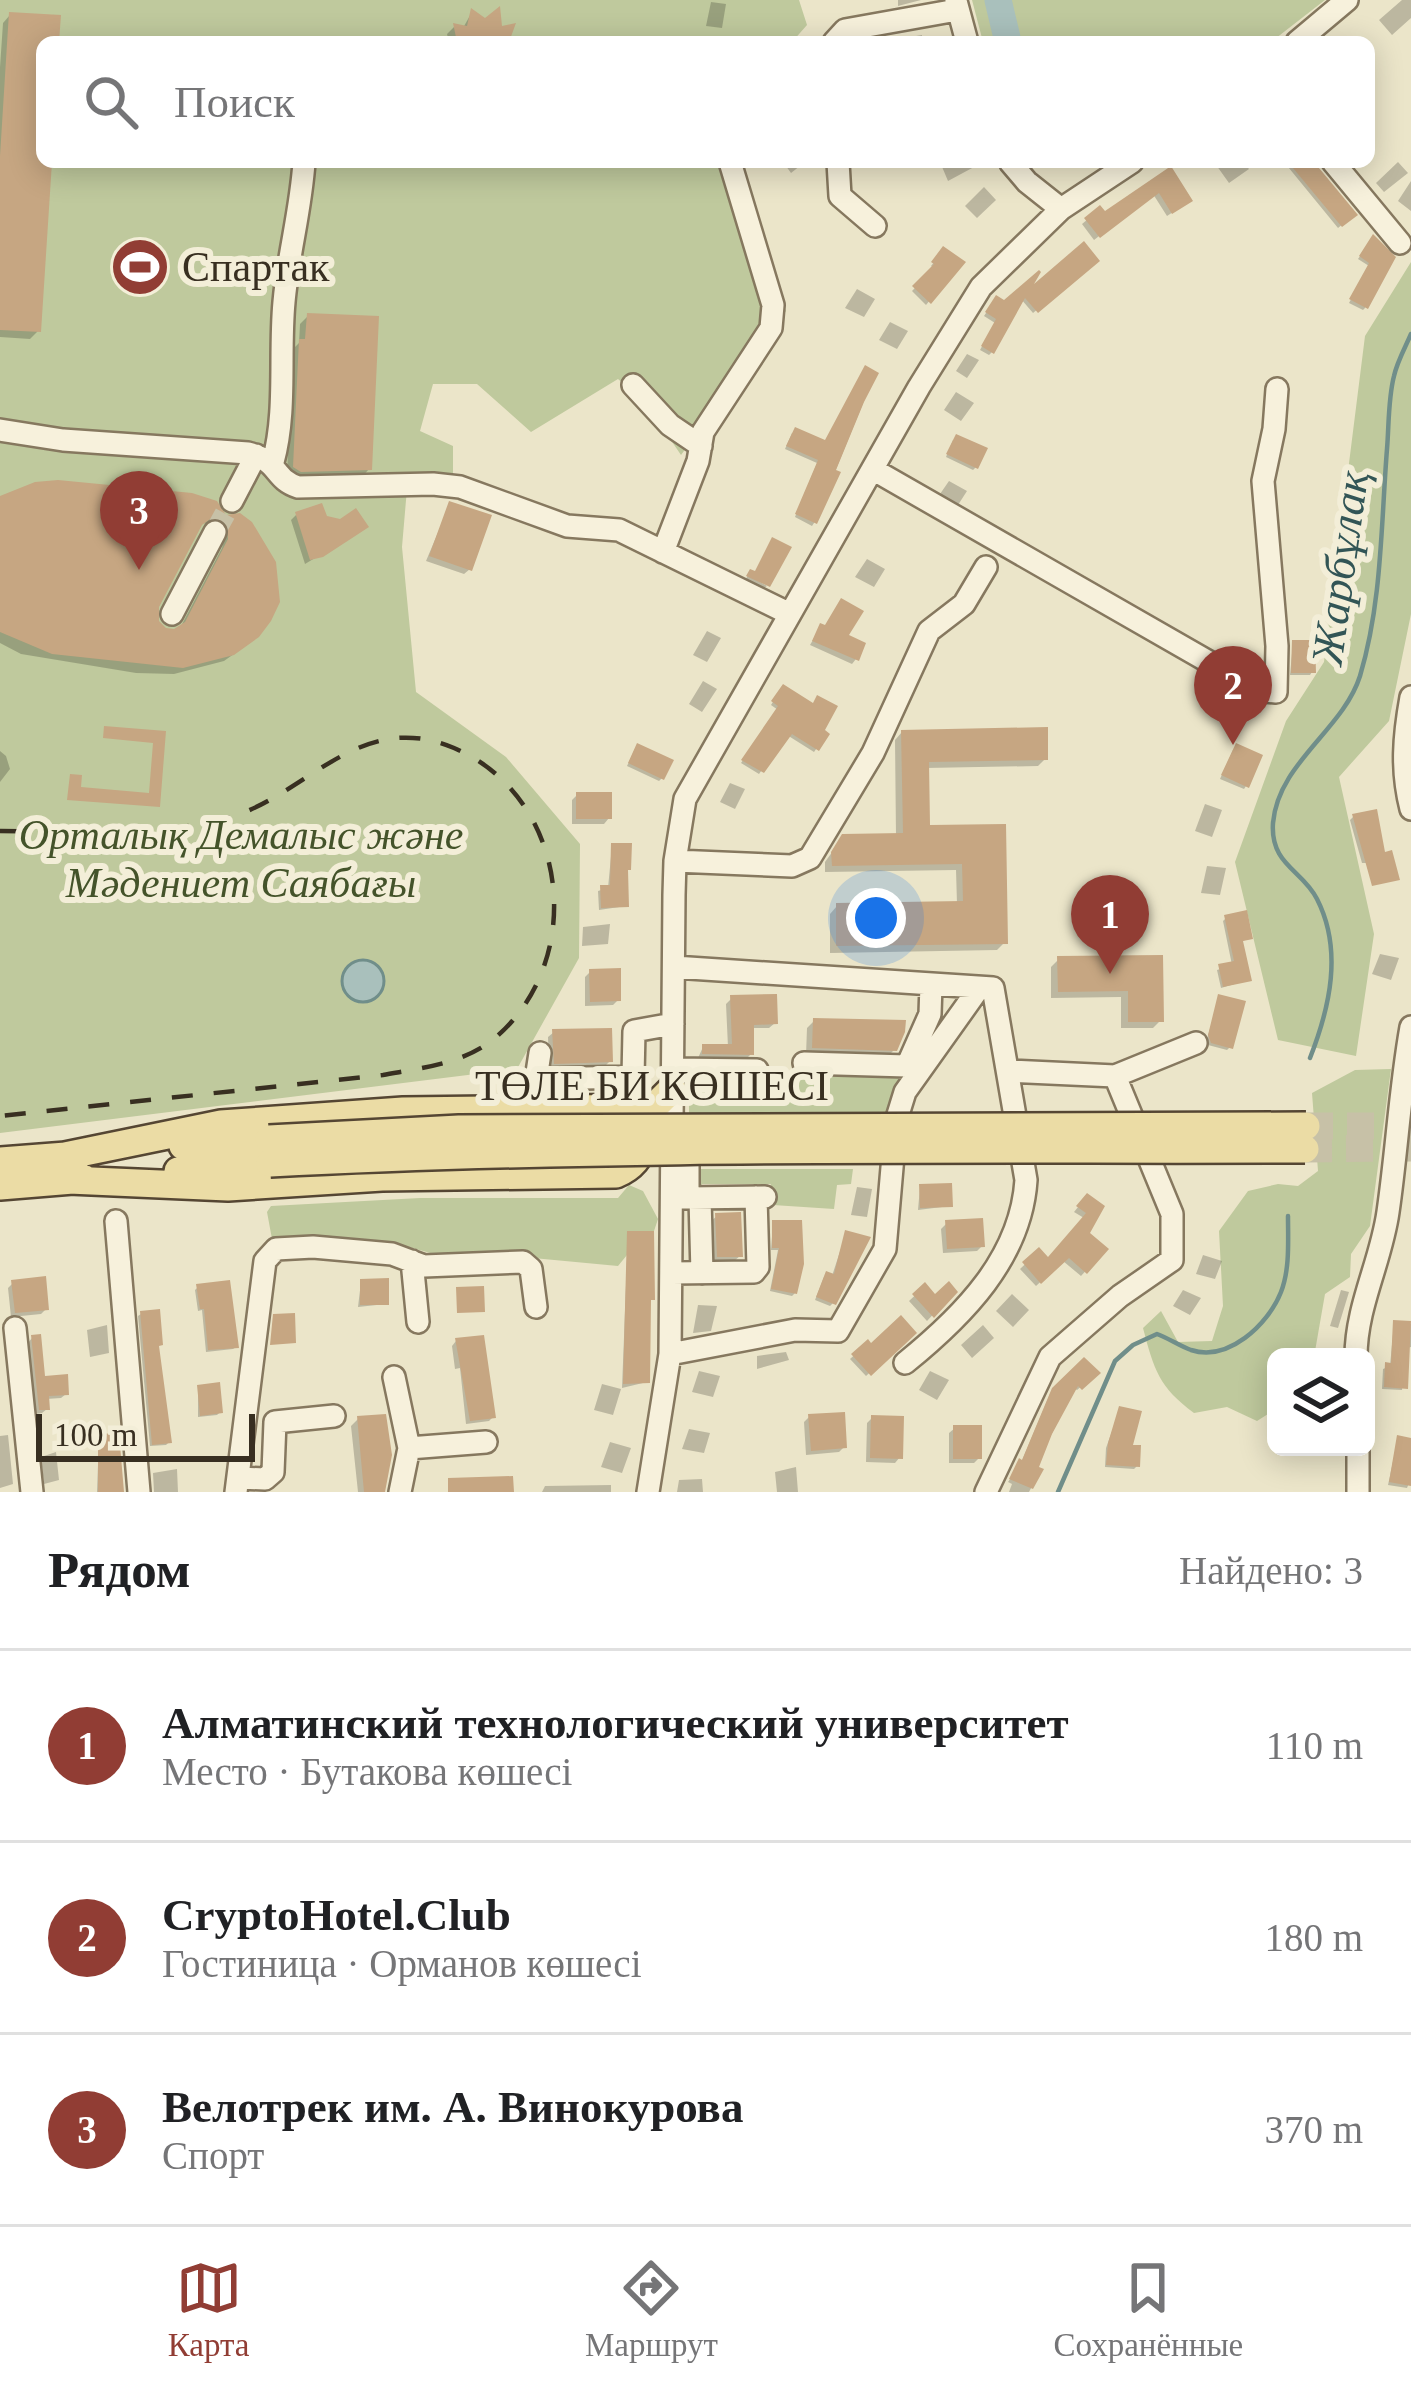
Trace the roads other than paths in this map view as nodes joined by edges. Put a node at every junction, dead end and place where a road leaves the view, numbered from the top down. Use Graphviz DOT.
graph roads {
  1 [pos="1347,0"];
  2 [pos="956,5"];
  3 [pos="840,36"];
  4 [pos="965,36"];
  5 [pos="1304,36"];
  6 [pos="304,168"];
  7 [pos="732,168"];
  8 [pos="839,168"];
  9 [pos="1015,168"];
  10 [pos="1123,168"];
  11 [pos="1338,168"];
  12 [pos="1061,209"];
  13 [pos="875,226"];
  14 [pos="1400,243"];
  15 [pos="633,385"];
  16 [pos="1277,389"];
  17 [pos="0,430"];
  18 [pos="701,446"];
  19 [pos="264,458"];
  20 [pos="874,470"];
  21 [pos="232,501"];
  22 [pos="215,532"];
  23 [pos="663,552"];
  24 [pos="986,567"];
  25 [pos="172,614"];
  26 [pos="790,614"];
  27 [pos="1411,697"];
  28 [pos="1411,809"];
  29 [pos="675,861"];
  30 [pos="674,967"];
  31 [pos="931,985"];
  32 [pos="979,988"];
  33 [pos="674,1024"];
  34 [pos="1411,1027"];
  35 [pos="1196,1043"];
  36 [pos="540,1053"];
  37 [pos="804,1063"];
  38 [pos="757,1070"];
  39 [pos="1008,1071"];
  40 [pos="1115,1076"];
  41 [pos="673,1079"];
  42 [pos="624,1108"];
  43 [pos="688,1120"];
  44 [pos="1305,1138"];
  45 [pos="0,1162"];
  46 [pos="67,1168"];
  47 [pos="0,1186"];
  48 [pos="687,1198"];
  49 [pos="116,1221"];
  50 [pos="412,1261"];
  51 [pos="672,1273"];
  52 [pos="702,1273"];
  53 [pos="536,1307"];
  54 [pos="418,1322"];
  55 [pos="15,1328"];
  56 [pos="1357,1348"];
  57 [pos="670,1354"];
  58 [pos="905,1363"];
  59 [pos="394,1377"];
  60 [pos="334,1416"];
  61 [pos="487,1442"];
  62 [pos="409,1448"];
  63 [pos="1358,1456"];
  64 [pos="237,1485"];
  65 [pos="32,1492"];
  66 [pos="140,1492"];
  67 [pos="400,1492"];
  68 [pos="648,1492"];
  69 [pos="986,1492"];
  70 [pos="1358,1492"];
  1 -- 5 [label="street"];
  2 -- 3 [label="street"];
  2 -- 4 [label="street"];
  6 -- 19 [label="street"];
  7 -- 18 [label="street"];
  8 -- 13 [label="street"];
  9 -- 12 [label="street"];
  10 -- 12 [label="street"];
  11 -- 14 [label="street"];
  12 -- 20 [label="street"];
  15 -- 18 [label="street"];
  16 -- 20 [label="street"];
  17 -- 19 [label="street"];
  18 -- 23 [label="street"];
  19 -- 21 [label="street"];
  19 -- 23 [label="street"];
  20 -- 26 [label="street"];
  22 -- 25 [label="street"];
  23 -- 26 [label="street"];
  24 -- 29 [label="street"];
  26 -- 29 [label="street"];
  27 -- 28 [label="street"];
  29 -- 30 [label="street"];
  30 -- 31 [label="street"];
  30 -- 33 [label="street"];
  31 -- 32 [label="street"];
  31 -- 37 [label="street"];
  32 -- 39 [label="street"];
  32 -- 57 [label="street"];
  33 -- 36 [label="street"];
  33 -- 41 [label="street"];
  34 -- 56 [label="street"];
  35 -- 40 [label="street"];
  38 -- 41 [label="street"];
  39 -- 40 [label="street"];
  39 -- 58 [label="street"];
  40 -- 69 [label="street"];
  41 -- 42 [label="main road"];
  41 -- 48 [label="street"];
  42 -- 46 [label="main road"];
  42 -- 46 [label="main road"];
  43 -- 48 [label="street"];
  44 -- 46 [label="main road, ТӨЛЕ БИ КӨШЕСІ, bridge"];
  45 -- 46 [label="main road, ТӨЛЕ БИ КӨШЕСІ"];
  46 -- 47 [label="main road, ТӨЛЕ БИ КӨШЕСІ"];
  48 -- 51 [label="street"];
  48 -- 52 [label="street"];
  48 -- 52 [label="street"];
  49 -- 66 [label="street"];
  50 -- 53 [label="street"];
  50 -- 54 [label="street"];
  50 -- 64 [label="street"];
  51 -- 52 [label="street"];
  51 -- 57 [label="street"];
  55 -- 65 [label="street"];
  57 -- 68 [label="street"];
  59 -- 62 [label="street"];
  60 -- 64 [label="street"];
  61 -- 62 [label="street"];
  62 -- 67 [label="street"];
  63 -- 70 [label="street"];
}
